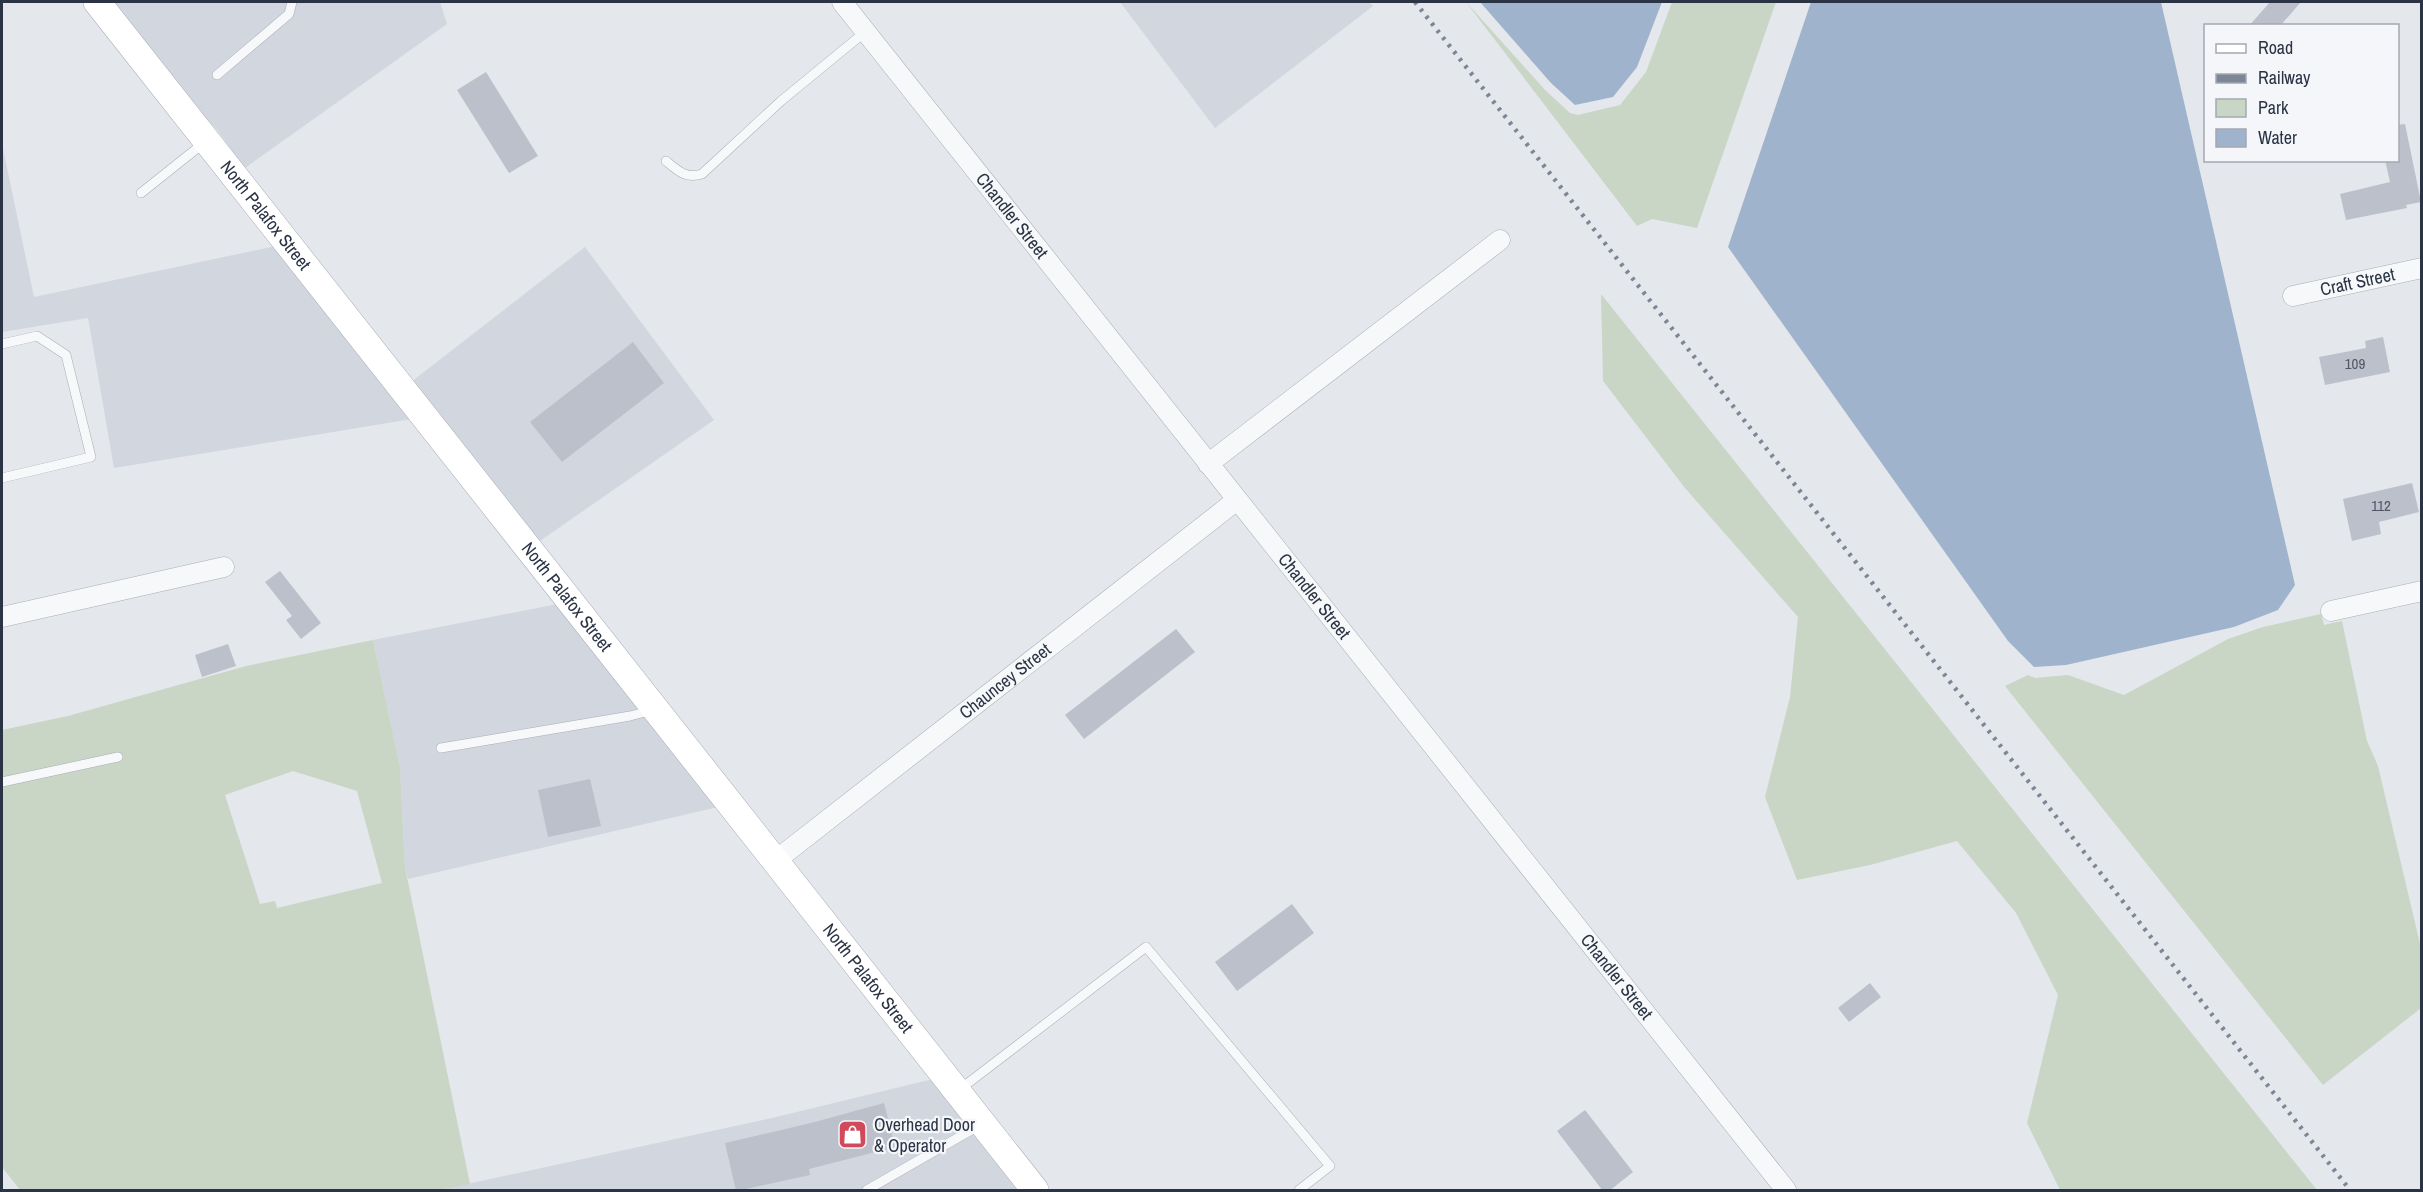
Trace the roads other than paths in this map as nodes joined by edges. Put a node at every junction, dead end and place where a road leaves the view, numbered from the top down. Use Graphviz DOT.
graph roads {
  1 [pos="97,2"];
  2 [pos="292,2"];
  3 [pos="842,2"];
  4 [pos="866,32"];
  5 [pos="217,75"];
  6 [pos="207,140"];
  7 [pos="666,160"];
  8 [pos="141,193"];
  9 [pos="1500,240"];
  10 [pos="2421,268"];
  11 [pos="2293,296"];
  12 [pos="2,344"];
  13 [pos="1208,464"];
  14 [pos="2,478"];
  15 [pos="1237,500"];
  16 [pos="224,567"];
  17 [pos="2421,591"];
  18 [pos="2331,611"];
  19 [pos="2,617"];
  20 [pos="652,706"];
  21 [pos="441,748"];
  22 [pos="118,757"];
  23 [pos="2,782"];
  24 [pos="775,861"];
  25 [pos="957,1092"];
  26 [pos="982,1123"];
  27 [pos="867,1191"];
  28 [pos="1035,1191"];
  29 [pos="1299,1191"];
  30 [pos="1786,1191"];
  1 -- 6 [label="main road, North Palafox Street"];
  2 -- 5 [label="lane"];
  3 -- 4 [label="street, Chandler Street"];
  4 -- 7 [label="lane"];
  4 -- 13 [label="street, Chandler Street"];
  6 -- 8 [label="lane"];
  6 -- 20 [label="main road, North Palafox Street"];
  9 -- 13 [label="street"];
  10 -- 11 [label="street, Craft Street"];
  12 -- 14 [label="lane"];
  13 -- 15 [label="street, Chandler Street"];
  15 -- 24 [label="street, Chauncey Street"];
  15 -- 30 [label="street, Chandler Street"];
  16 -- 19 [label="street"];
  17 -- 18 [label="street"];
  20 -- 21 [label="lane"];
  20 -- 24 [label="main road, North Palafox Street"];
  22 -- 23 [label="lane"];
  24 -- 25 [label="main road, North Palafox Street"];
  25 -- 26 [label="main road, North Palafox Street"];
  25 -- 29 [label="lane"];
  26 -- 27 [label="lane"];
  26 -- 28 [label="main road, North Palafox Street"];
}
